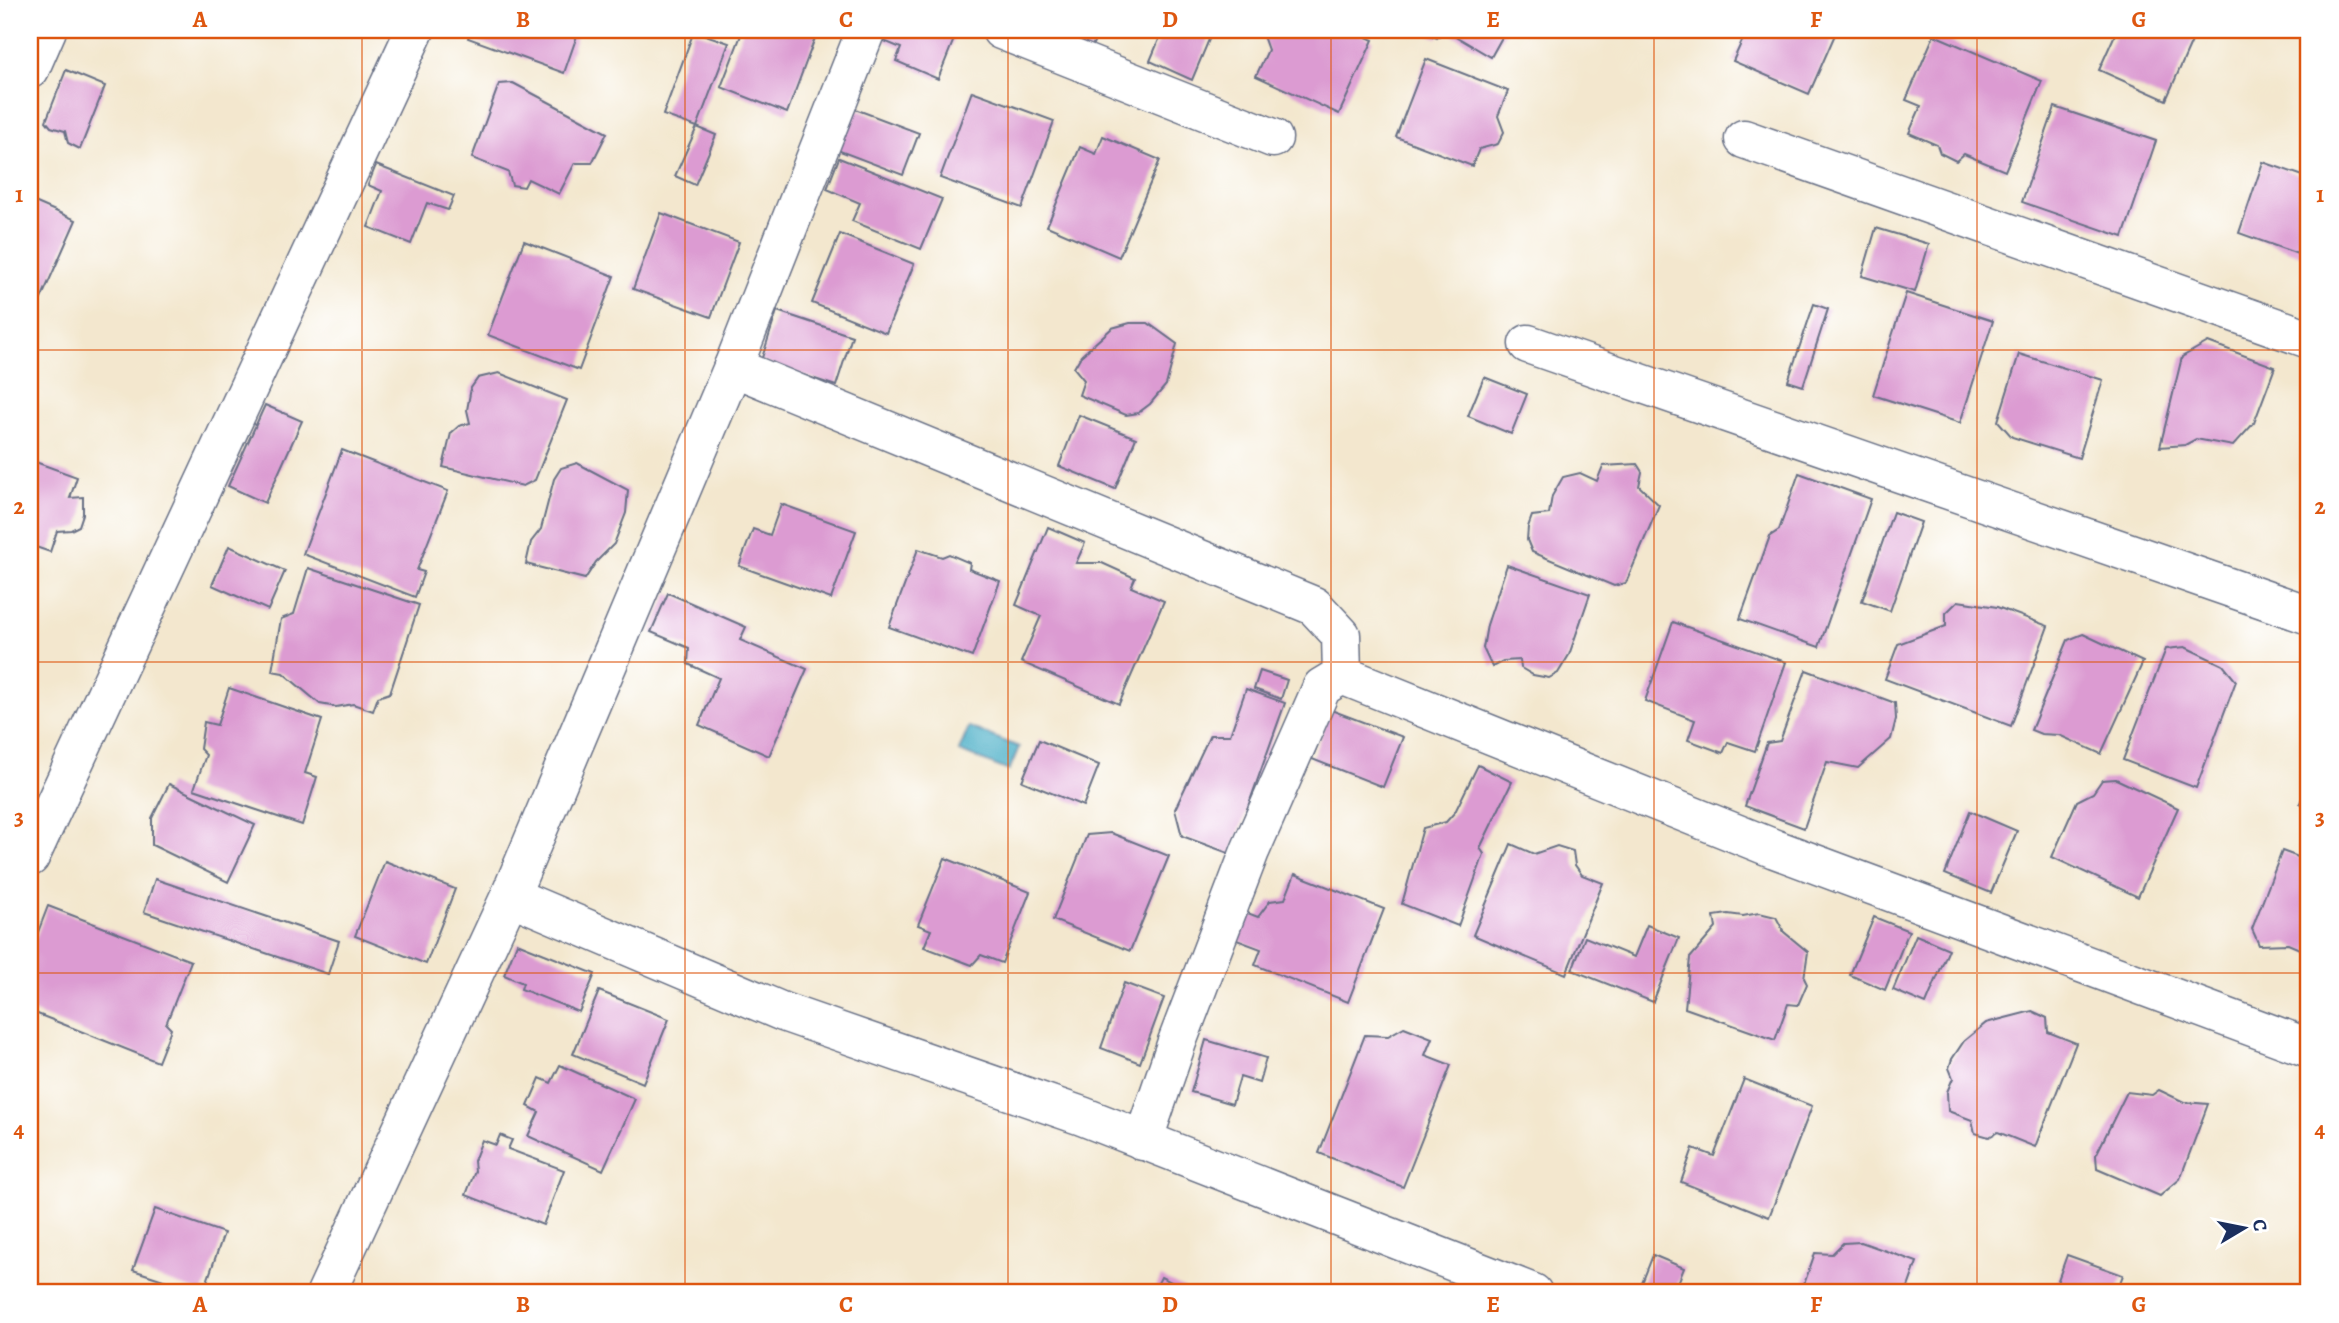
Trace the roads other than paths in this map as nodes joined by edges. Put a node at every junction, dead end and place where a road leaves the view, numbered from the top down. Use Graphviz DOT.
graph roads {
  1 [pos="47,30"];
  2 [pos="415,30"];
  3 [pos="866,30"];
  4 [pos="1001,30"];
  5 [pos="30,69"];
  6 [pos="1273,138"];
  7 [pos="1745,139"];
  8 [pos="2309,339"];
  9 [pos="1528,344"];
  10 [pos="733,367"];
  11 [pos="2309,615"];
  12 [pos="1342,675"];
  13 [pos="30,858"];
  14 [pos="510,896"];
  15 [pos="2309,1048"];
  16 [pos="1143,1141"];
  17 [pos="326,1293"];
  18 [pos="1533,1293"];
  1 -- 5 [label="street"];
  2 -- 13 [label="street"];
  3 -- 10 [label="street"];
  4 -- 6 [label="street"];
  7 -- 8 [label="street"];
  9 -- 11 [label="street"];
  10 -- 12 [label="street"];
  10 -- 14 [label="street"];
  12 -- 15 [label="street"];
  12 -- 16 [label="street"];
  14 -- 16 [label="street"];
  14 -- 17 [label="street"];
  16 -- 18 [label="street"];
}
